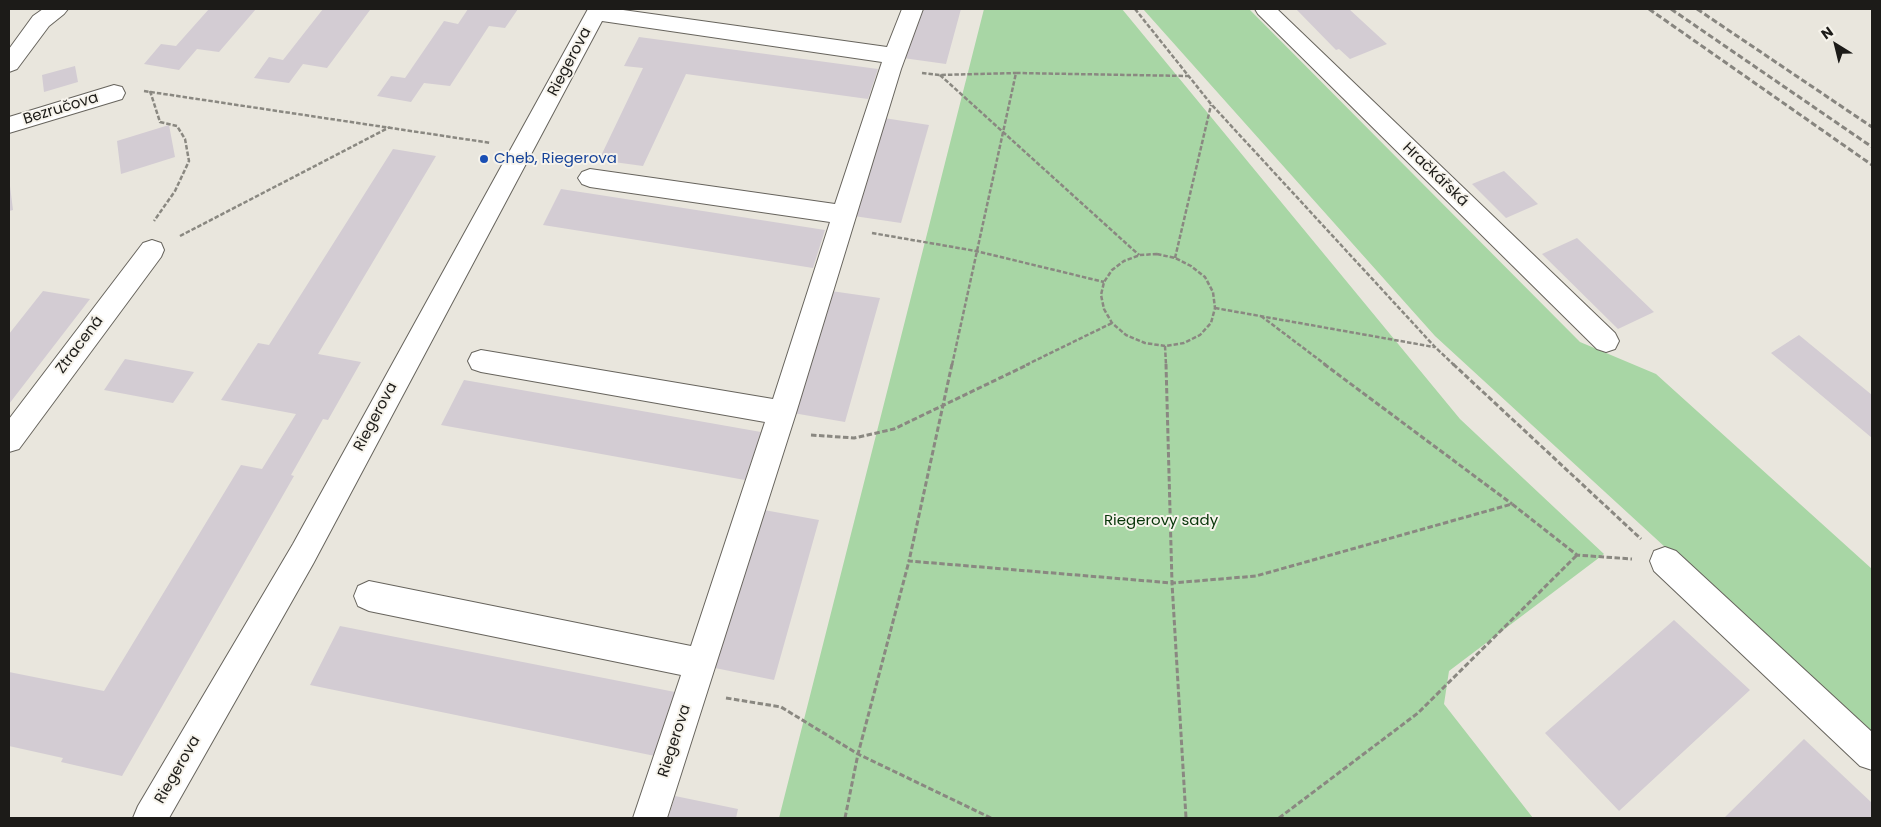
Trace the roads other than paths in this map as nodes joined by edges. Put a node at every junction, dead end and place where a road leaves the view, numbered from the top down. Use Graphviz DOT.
graph roads {
  1 [pos="57,9"];
  2 [pos="912,9"];
  3 [pos="1265,9"];
  4 [pos="597,11"];
  5 [pos="893,62"];
  6 [pos="9,64"];
  7 [pos="114,93"];
  8 [pos="9,125"];
  9 [pos="590,178"];
  10 [pos="842,221"];
  11 [pos="152,250"];
  12 [pos="1606,340"];
  13 [pos="481,360"];
  14 [pos="779,422"];
  15 [pos="9,440"];
  16 [pos="1666,561"];
  17 [pos="369,596"];
  18 [pos="700,663"];
  19 [pos="1872,754"];
  20 [pos="150,818"];
  21 [pos="650,818"];
  1 -- 6 [label="street"];
  2 -- 5 [label="street, Riegerova"];
  3 -- 12 [label="street, Hračkářská"];
  4 -- 5 [label="street, Riegerova"];
  4 -- 20 [label="street, Riegerova"];
  5 -- 10 [label="street, Riegerova"];
  7 -- 8 [label="street, Bezručova"];
  9 -- 10 [label="street"];
  10 -- 14 [label="street, Riegerova"];
  11 -- 15 [label="street, Ztracená"];
  13 -- 14 [label="street"];
  14 -- 18 [label="street, Riegerova"];
  16 -- 19 [label="street"];
  17 -- 18 [label="street"];
  18 -- 21 [label="street, Riegerova"];
}
